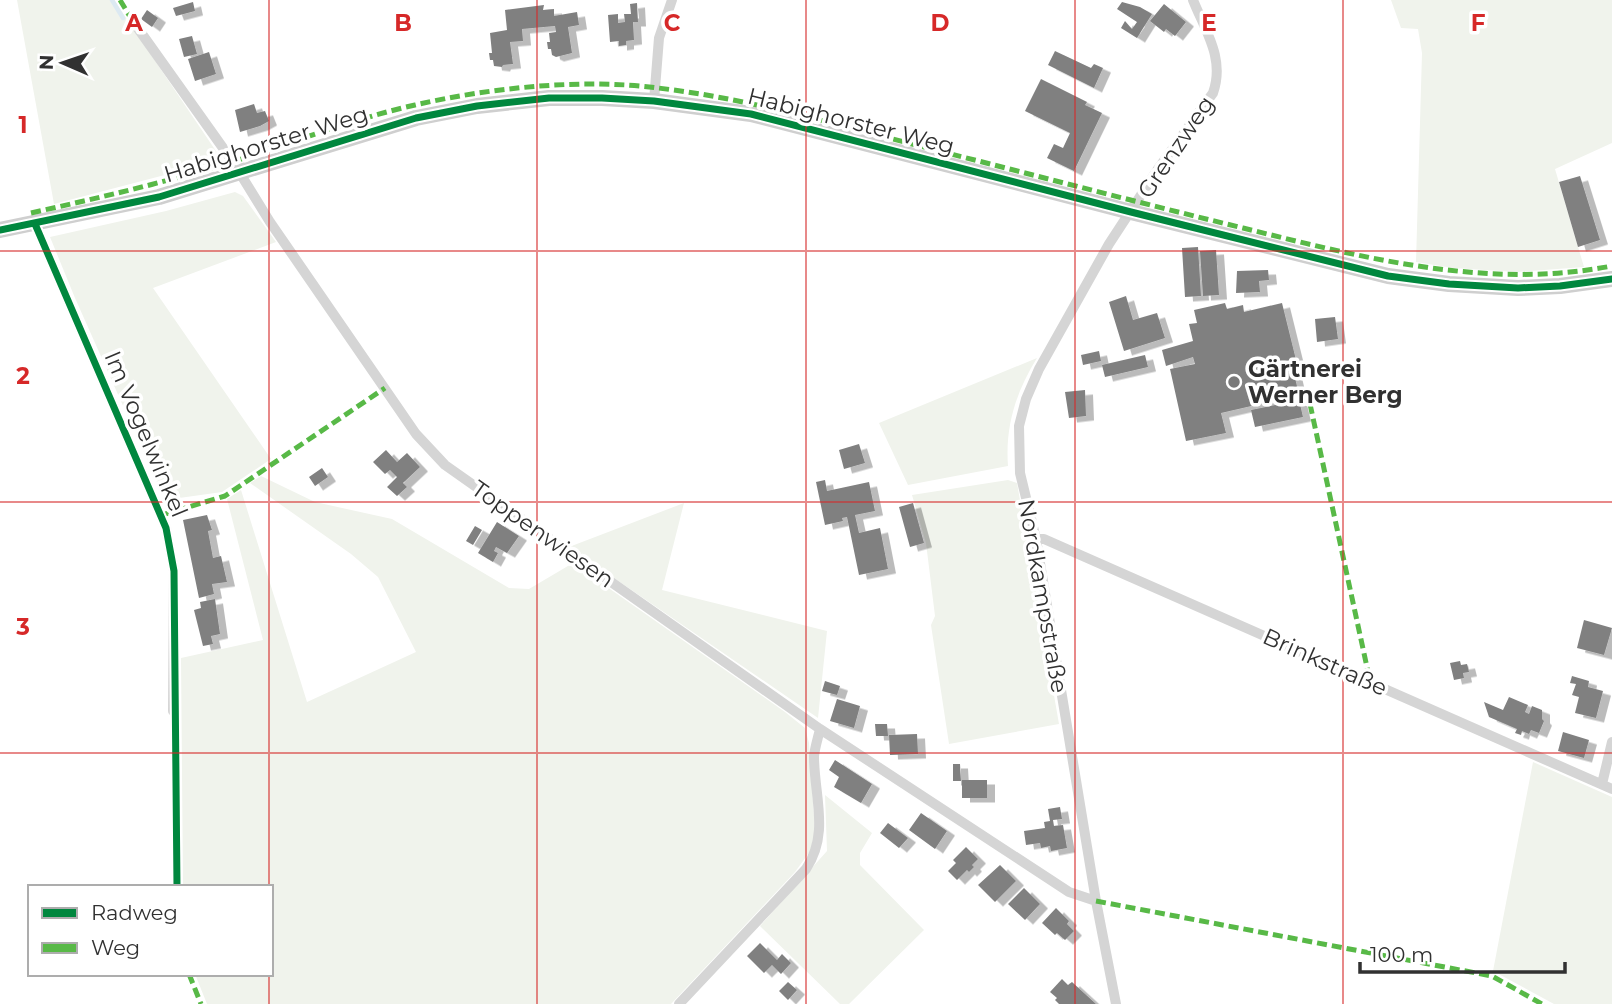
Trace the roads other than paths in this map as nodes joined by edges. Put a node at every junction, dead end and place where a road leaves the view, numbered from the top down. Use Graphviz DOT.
graph roads {
  1 [pos="672,0"];
  2 [pos="1193,0"];
  3 [pos="132,20"];
  4 [pos="654,101"];
  5 [pos="240,174"];
  6 [pos="1130,212"];
  7 [pos="36,224"];
  8 [pos="0,230"];
  9 [pos="1612,279"];
  10 [pos="1036,539"];
  11 [pos="173,711"];
  12 [pos="820,729"];
  13 [pos="1612,742"];
  14 [pos="1607,787"];
  15 [pos="1096,901"];
  16 [pos="679,1004"];
  17 [pos="1116,1004"];
  1 -- 4 [label="street"];
  2 -- 6 [label="street, Grenzweg"];
  3 -- 5 [label="street, Toppenwiesen"];
  4 -- 5 [label="street, Habighorster Weg"];
  4 -- 6 [label="street, Habighorster Weg"];
  5 -- 7 [label="street, Habighorster Weg"];
  5 -- 12 [label="street, Toppenwiesen"];
  6 -- 9 [label="street, Habighorster Weg"];
  6 -- 10 [label="street, Nordkampstraße"];
  7 -- 8 [label="street, Habighorster Weg"];
  7 -- 11 [label="street, Im Vogelwinkel"];
  10 -- 14 [label="street, Brinkstraße"];
  10 -- 15 [label="street, Nordkampstraße"];
  12 -- 15 [label="street, Toppenwiesen"];
  12 -- 16 [label="street"];
  13 -- 14 [label="street"];
  15 -- 17 [label="street, Nordkampstraße"];
}
